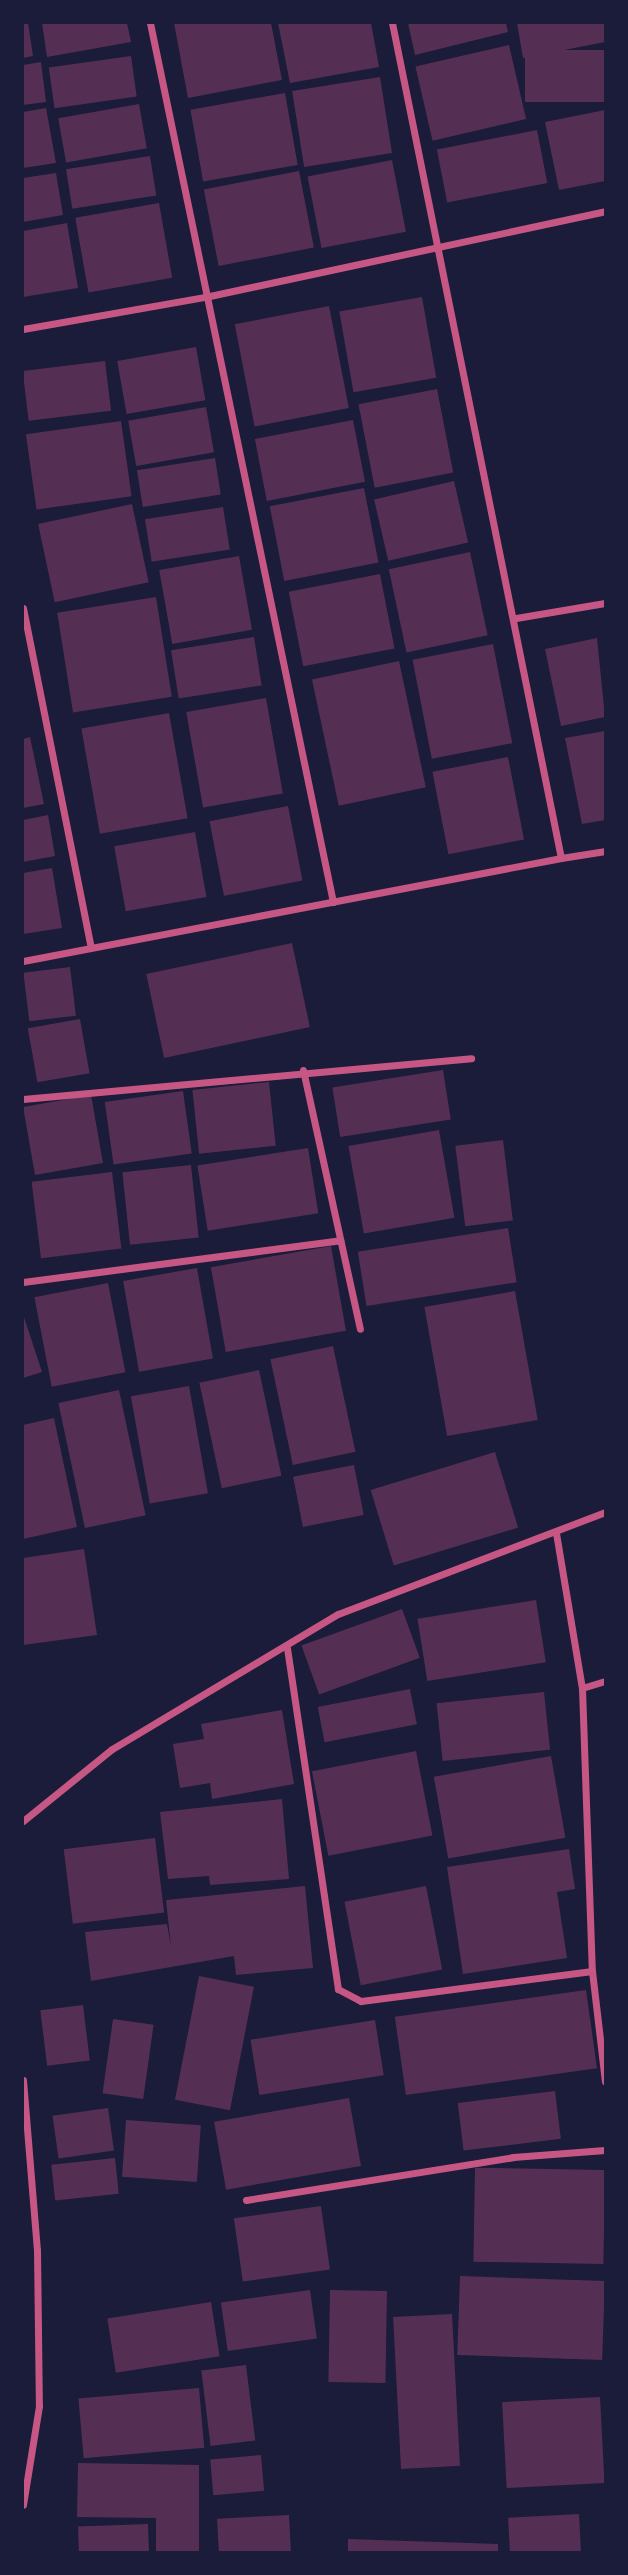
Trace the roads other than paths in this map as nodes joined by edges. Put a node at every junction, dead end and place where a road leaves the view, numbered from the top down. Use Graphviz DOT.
graph roads {
  1 [pos="150,23"];
  2 [pos="392,23"];
  3 [pos="605,211"];
  4 [pos="436,250"];
  5 [pos="205,297"];
  6 [pos="23,329"];
  7 [pos="605,603"];
  8 [pos="23,608"];
  9 [pos="516,618"];
  10 [pos="605,851"];
  11 [pos="561,858"];
  12 [pos="334,902"];
  13 [pos="92,947"];
  14 [pos="23,961"];
  15 [pos="471,1058"];
  16 [pos="303,1070"];
  17 [pos="23,1099"];
  18 [pos="340,1240"];
  19 [pos="23,1282"];
  20 [pos="360,1329"];
  21 [pos="605,1511"];
  22 [pos="556,1534"];
  23 [pos="287,1648"];
  24 [pos="605,1681"];
  25 [pos="582,1688"];
  26 [pos="23,1821"];
  27 [pos="592,1971"];
  28 [pos="23,2080"];
  29 [pos="605,2081"];
  30 [pos="605,2150"];
  31 [pos="246,2200"];
  32 [pos="23,2505"];
  1 -- 5 [label="street"];
  2 -- 4 [label="street"];
  3 -- 4 [label="street"];
  4 -- 5 [label="street"];
  4 -- 9 [label="street"];
  5 -- 6 [label="street"];
  5 -- 12 [label="street"];
  7 -- 9 [label="street"];
  8 -- 13 [label="street"];
  9 -- 11 [label="street"];
  10 -- 11 [label="street"];
  11 -- 12 [label="street"];
  12 -- 13 [label="street"];
  13 -- 14 [label="street"];
  15 -- 16 [label="street"];
  16 -- 17 [label="street"];
  16 -- 18 [label="street"];
  18 -- 19 [label="street"];
  18 -- 20 [label="street"];
  21 -- 22 [label="street"];
  22 -- 23 [label="street"];
  22 -- 25 [label="street"];
  23 -- 26 [label="street"];
  23 -- 27 [label="street"];
  24 -- 25 [label="street"];
  25 -- 27 [label="street"];
  27 -- 29 [label="street"];
  28 -- 32 [label="street"];
  30 -- 31 [label="street"];
}
